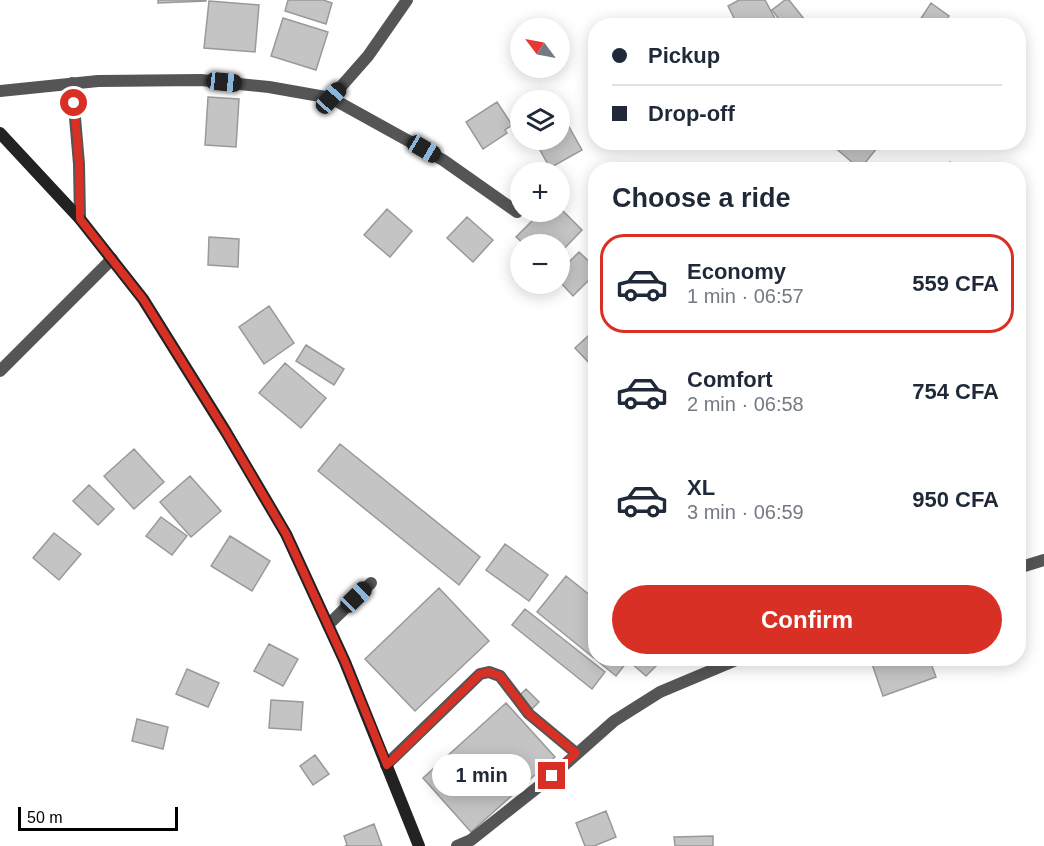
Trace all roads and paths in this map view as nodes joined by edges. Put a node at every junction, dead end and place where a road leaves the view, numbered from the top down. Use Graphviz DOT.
graph roads {
  1 [pos="406,0"];
  2 [pos="72,83"];
  3 [pos="0,91"];
  4 [pos="331,98"];
  5 [pos="0,133"];
  6 [pos="510,207"];
  7 [pos="80,219"];
  8 [pos="112,259"];
  9 [pos="0,371"];
  10 [pos="1044,560"];
  11 [pos="1026,566"];
  12 [pos="371,583"];
  13 [pos="328,625"];
  14 [pos="722,666"];
  15 [pos="576,753"];
  16 [pos="387,765"];
  17 [pos="419,846"];
  18 [pos="457,846"];
  1 -- 4 [label="street"];
  2 -- 3 [label="street"];
  2 -- 4 [label="street"];
  2 -- 7 [label="street"];
  4 -- 6 [label="street"];
  5 -- 7 [label="street"];
  7 -- 8 [label="street"];
  8 -- 9 [label="street"];
  8 -- 13 [label="street"];
  10 -- 11 [label="street"];
  12 -- 13 [label="street"];
  13 -- 16 [label="street"];
  14 -- 15 [label="street"];
  15 -- 16 [label="street"];
  15 -- 18 [label="street"];
  16 -- 17 [label="street"];
}
